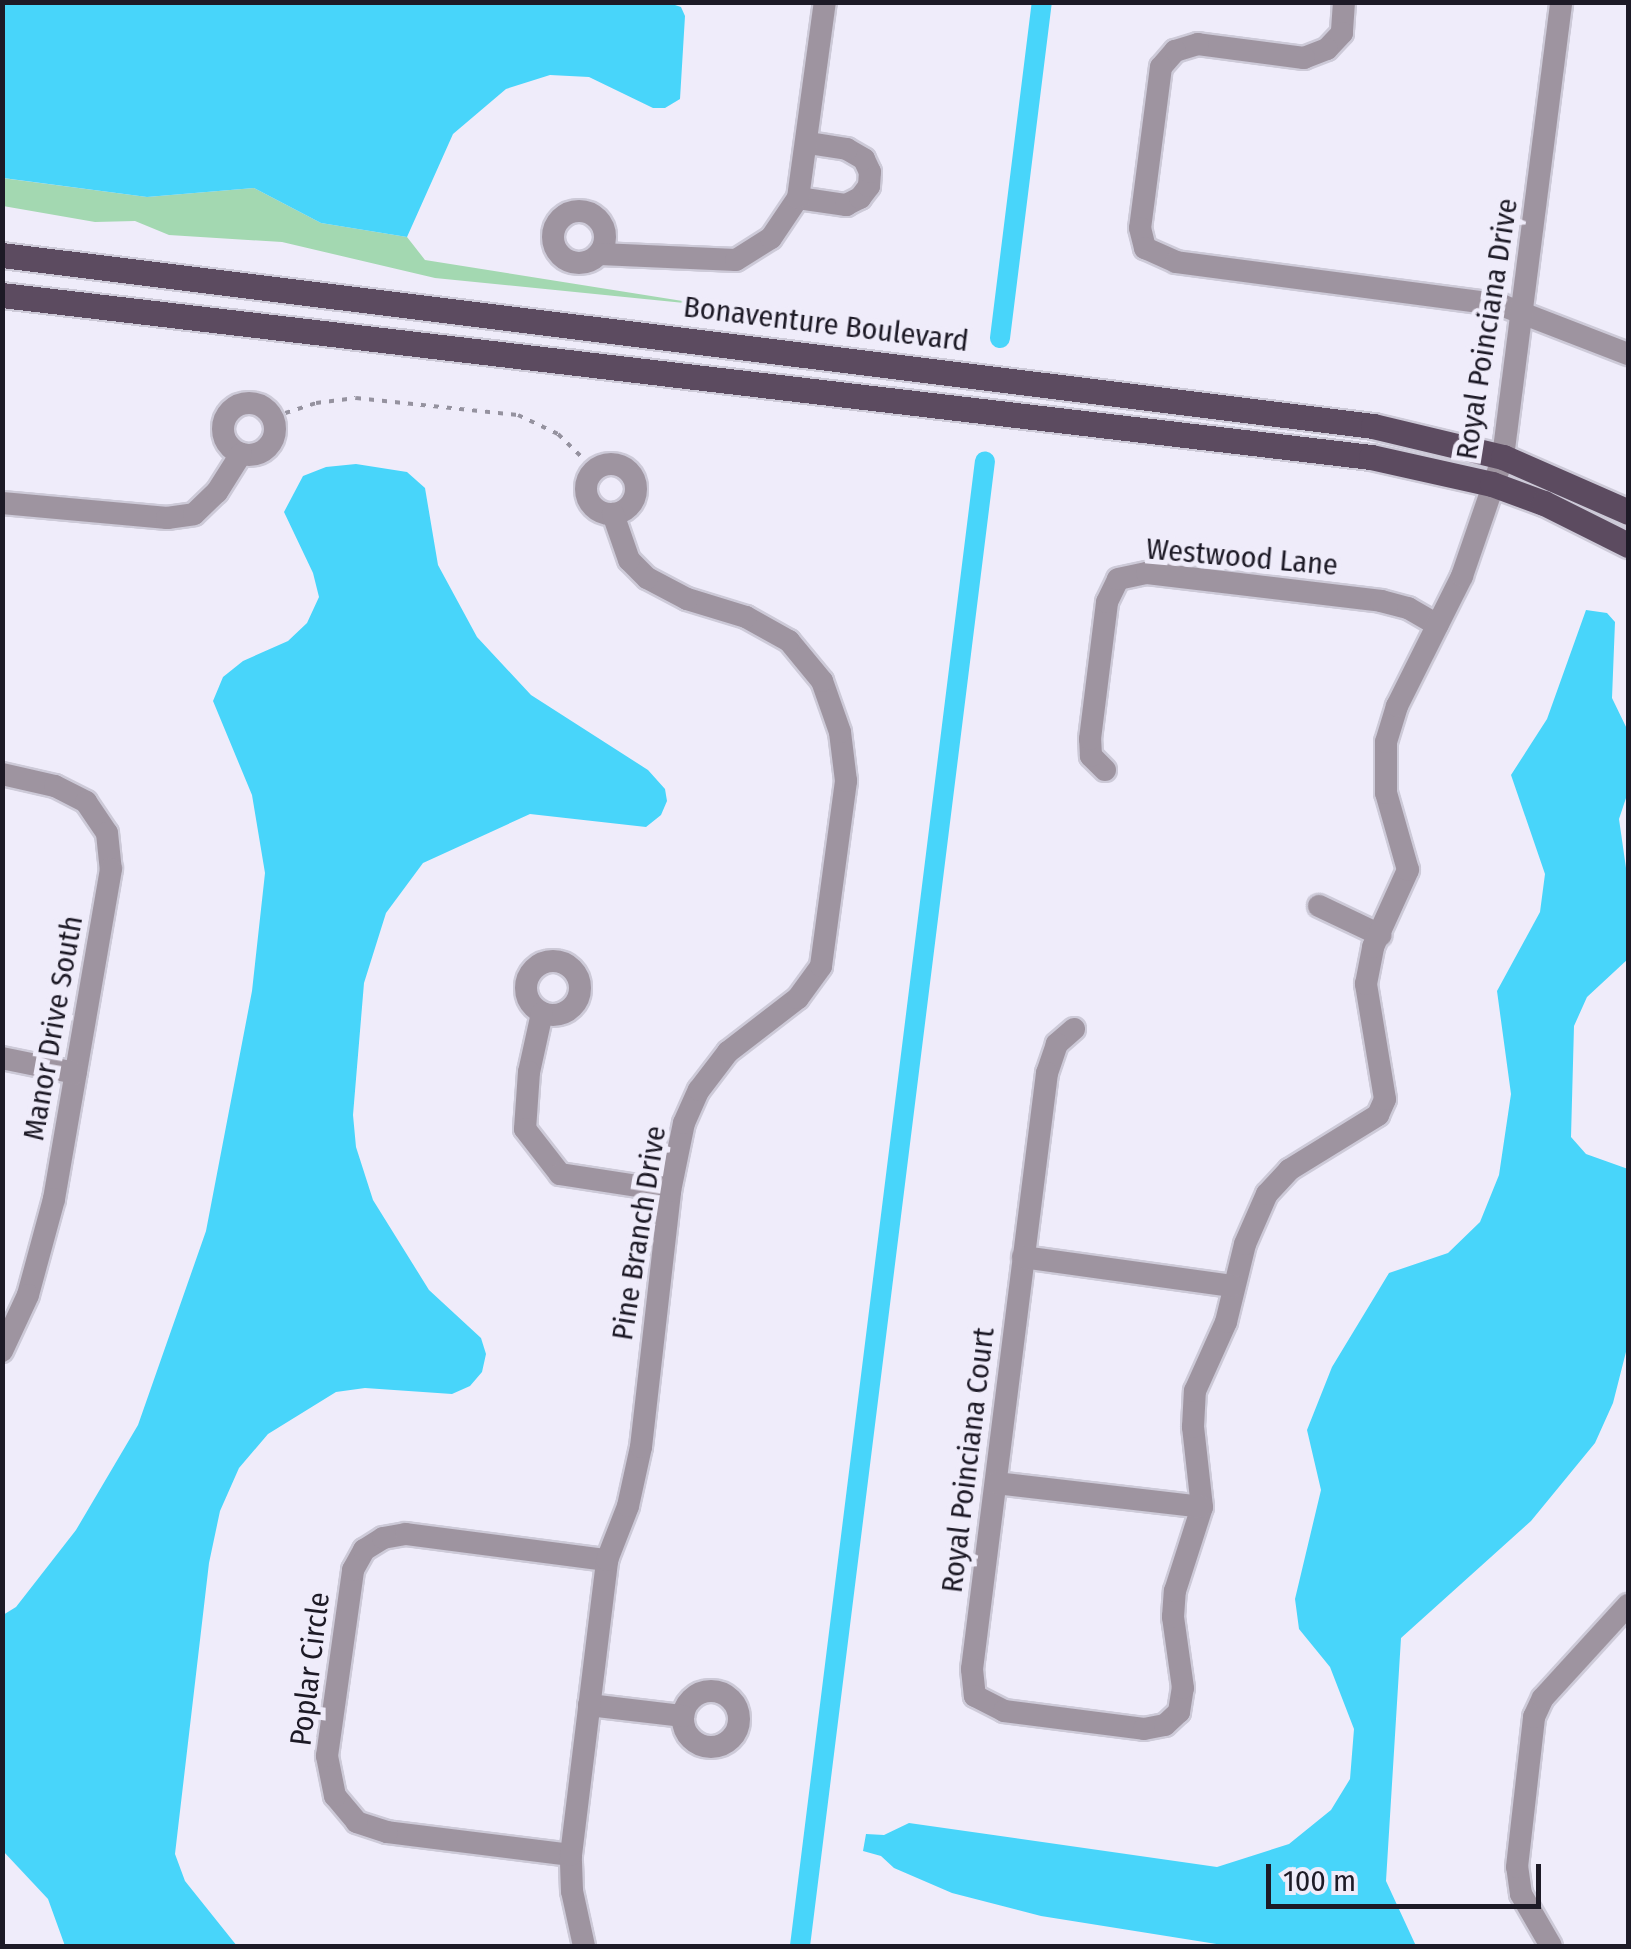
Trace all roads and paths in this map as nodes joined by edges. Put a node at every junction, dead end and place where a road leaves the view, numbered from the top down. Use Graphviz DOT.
graph roads {
  1 [pos="825,2"];
  2 [pos="1344,2"];
  3 [pos="1561,2"];
  4 [pos="809,143"];
  5 [pos="798,198"];
  6 [pos="600,254"];
  7 [pos="2,255"];
  8 [pos="2,295"];
  9 [pos="1524,314"];
  10 [pos="1628,354"];
  11 [pos="273,418"];
  12 [pos="242,454"];
  13 [pos="1503,457"];
  14 [pos="595,470"];
  15 [pos="1492,484"];
  16 [pos="2,503"];
  17 [pos="1628,512"];
  18 [pos="613,514"];
  19 [pos="1628,545"];
  20 [pos="1437,624"];
  21 [pos="1105,770"];
  22 [pos="2,774"];
  23 [pos="1319,906"];
  24 [pos="1380,935"];
  25 [pos="542,1013"];
  26 [pos="1074,1029"];
  27 [pos="2,1058"];
  28 [pos="76,1073"];
  29 [pos="670,1190"];
  30 [pos="1022,1257"];
  31 [pos="1232,1286"];
  32 [pos="2,1351"];
  33 [pos="996,1483"];
  34 [pos="1202,1508"];
  35 [pos="608,1560"];
  36 [pos="1628,1605"];
  37 [pos="589,1705"];
  38 [pos="1179,1712"];
  39 [pos="683,1716"];
  40 [pos="570,1855"];
  41 [pos="584,1946"];
  42 [pos="1551,1946"];
  1 -- 4 [label="street"];
  2 -- 9 [label="street"];
  3 -- 9 [label="street, Royal Poinciana Drive"];
  4 -- 5 [label="street"];
  4 -- 5 [label="street"];
  5 -- 6 [label="street"];
  7 -- 13 [label="main road, Bonaventure Boulevard"];
  8 -- 15 [label="main road"];
  9 -- 10 [label="street"];
  9 -- 13 [label="street, Royal Poinciana Drive"];
  11 -- 12 [label="street"];
  11 -- 12 [label="street"];
  11 -- 14 [label="path"];
  12 -- 16 [label="street"];
  13 -- 15 [label="street, Royal Poinciana Drive"];
  13 -- 17 [label="main road, Bonaventure Boulevard"];
  14 -- 18 [label="street, Pine Branch Drive"];
  14 -- 18 [label="street"];
  15 -- 19 [label="main road"];
  15 -- 20 [label="street, Royal Poinciana Drive"];
  18 -- 29 [label="street, Pine Branch Drive"];
  20 -- 21 [label="street, Westwood Lane"];
  20 -- 24 [label="street, Royal Poinciana Drive"];
  22 -- 28 [label="street, Manor Drive South"];
  23 -- 24 [label="street"];
  24 -- 31 [label="street, Royal Poinciana Drive"];
  25 -- 29 [label="street"];
  26 -- 30 [label="street, Royal Poinciana Court"];
  27 -- 28 [label="street"];
  28 -- 32 [label="street, Manor Drive South"];
  29 -- 35 [label="street, Pine Branch Drive"];
  30 -- 31 [label="street"];
  30 -- 33 [label="street, Royal Poinciana Court"];
  31 -- 34 [label="street, Royal Poinciana Drive"];
  33 -- 34 [label="street"];
  33 -- 38 [label="street, Royal Poinciana Court"];
  34 -- 38 [label="street, Royal Poinciana Drive"];
  35 -- 37 [label="street, Pine Branch Drive"];
  35 -- 40 [label="street, Poplar Circle"];
  36 -- 42 [label="street"];
  37 -- 39 [label="street"];
  37 -- 40 [label="street, Pine Branch Drive"];
  40 -- 41 [label="street, Pine Branch Drive"];
}
